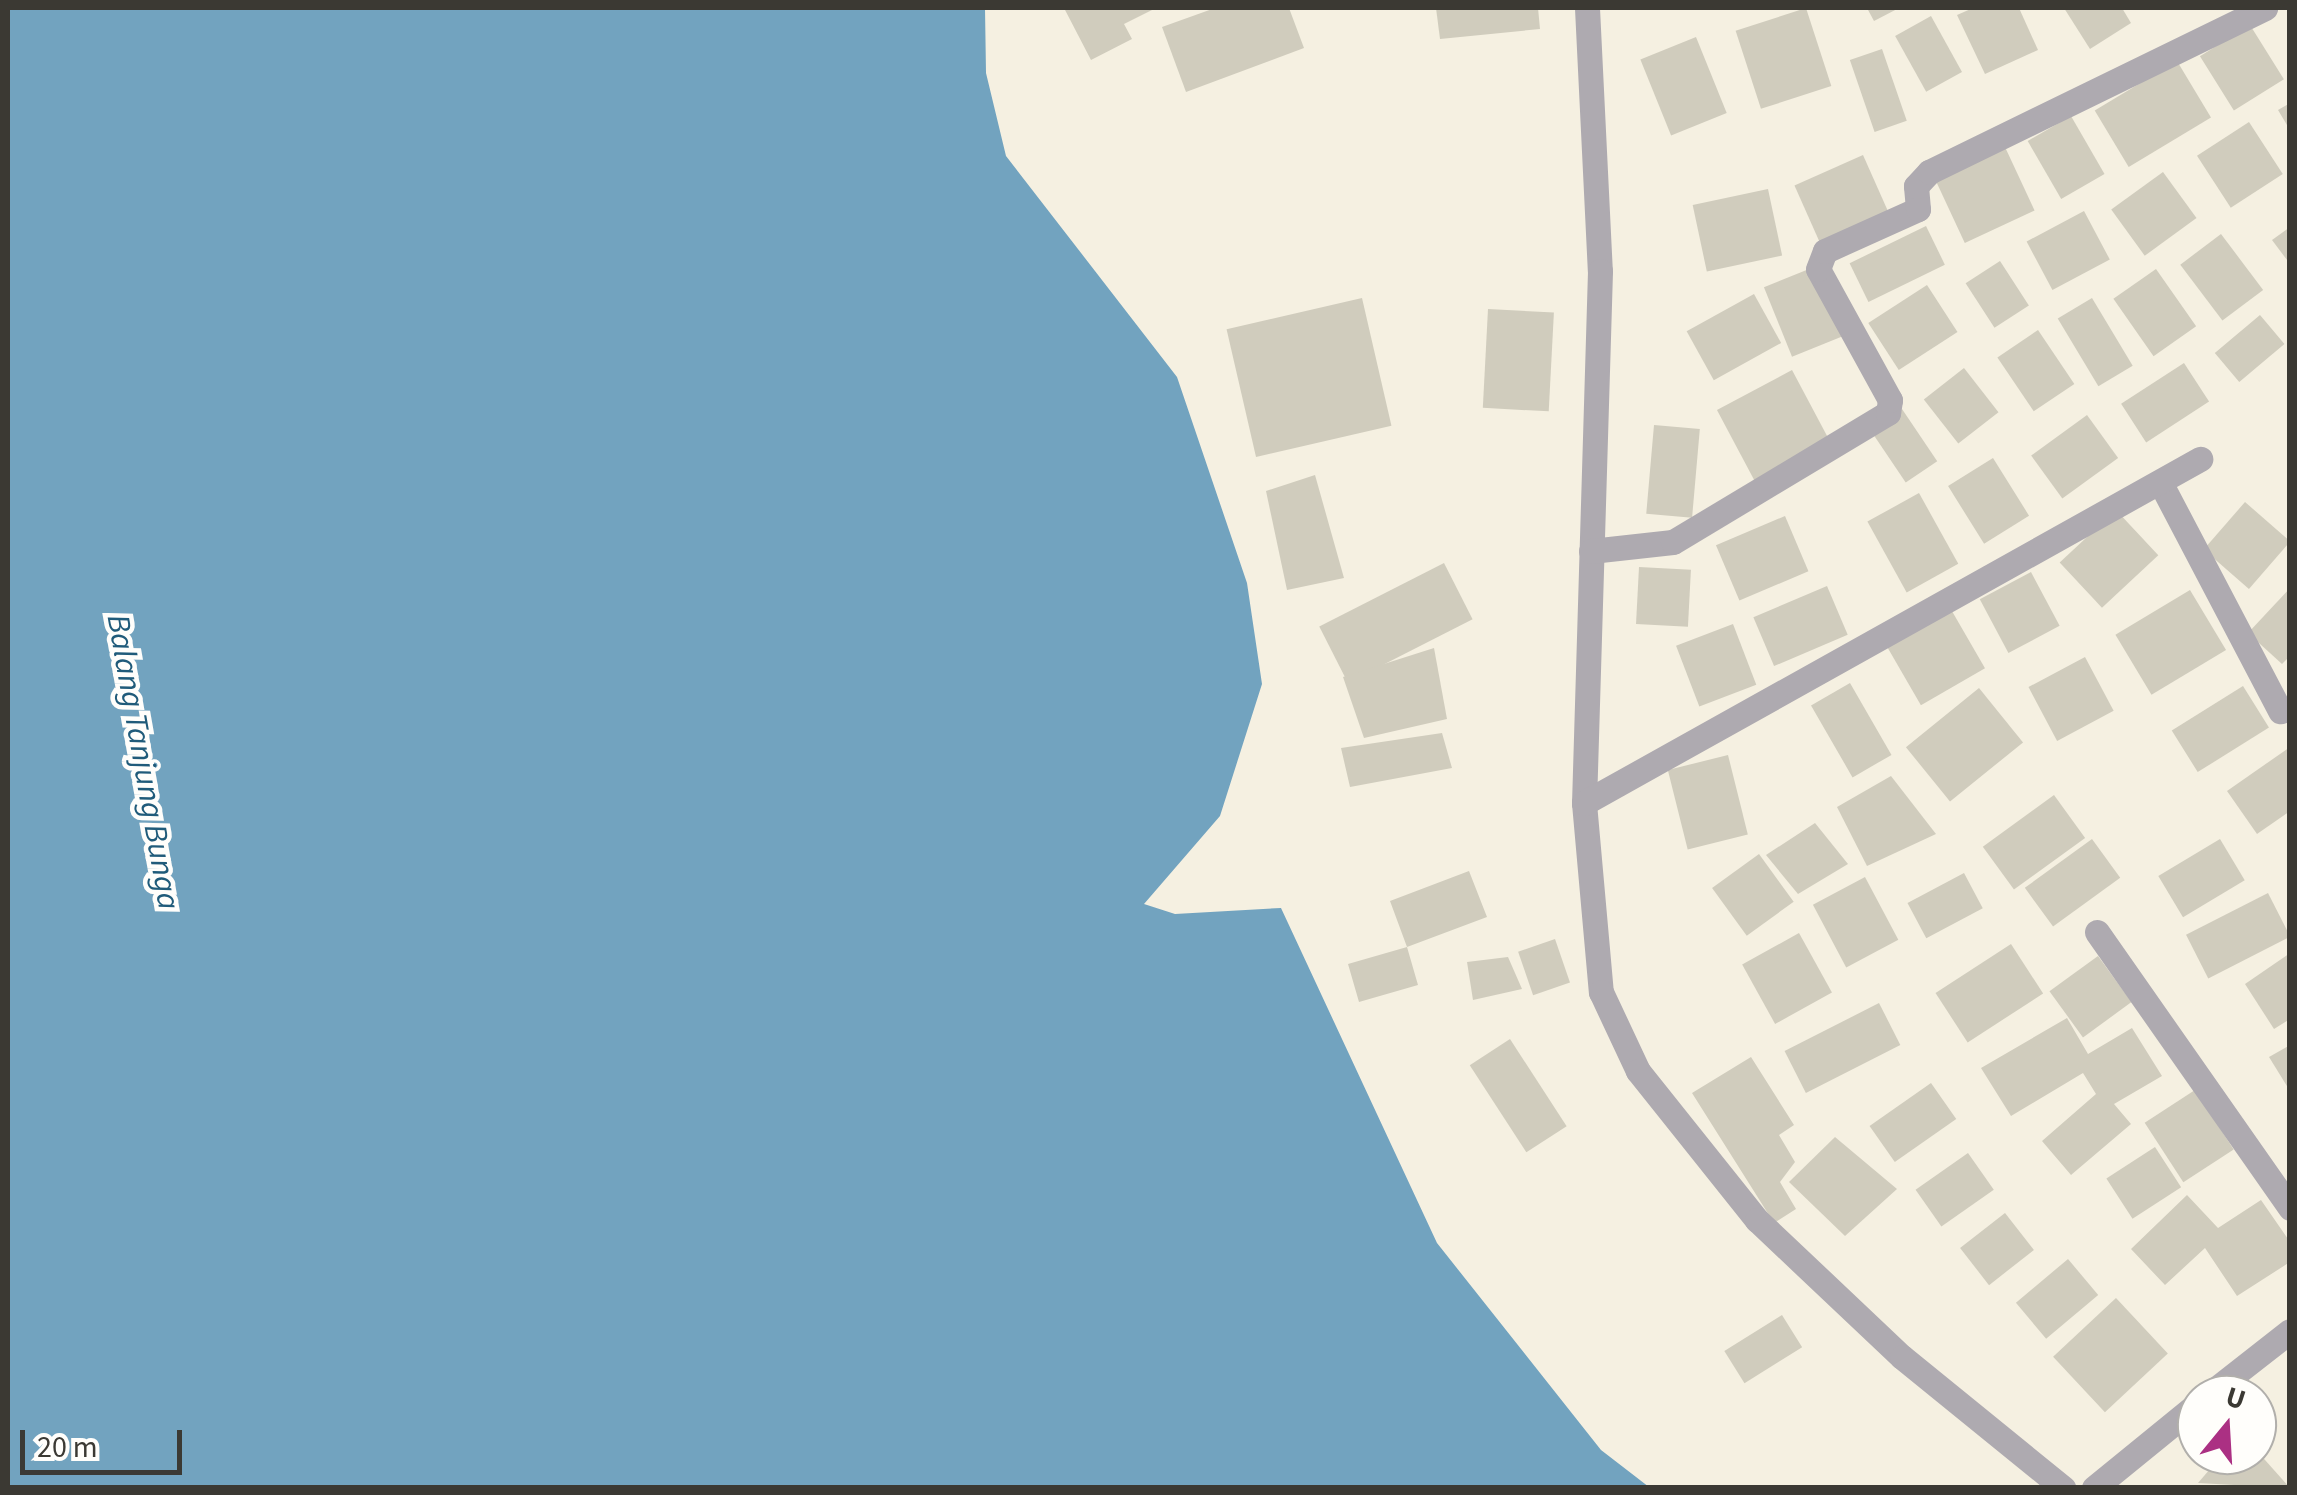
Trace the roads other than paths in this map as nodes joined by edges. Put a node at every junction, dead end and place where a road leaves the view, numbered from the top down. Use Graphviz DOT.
graph roads {
  1 [pos="1588,8"];
  2 [pos="2265,8"];
  3 [pos="2200,460"];
  4 [pos="2160,482"];
  5 [pos="1591,551"];
  6 [pos="2280,711"];
  7 [pos="1584,803"];
  8 [pos="2097,932"];
  9 [pos="2290,1208"];
  10 [pos="2290,1331"];
  11 [pos="2234,1375"];
  12 [pos="2177,1420"];
  13 [pos="2062,1488"];
  14 [pos="2094,1488"];
  1 -- 5 [label="street"];
  2 -- 5 [label="street"];
  3 -- 4 [label="street"];
  4 -- 6 [label="street"];
  4 -- 7 [label="street"];
  5 -- 7 [label="street"];
  7 -- 13 [label="street"];
  8 -- 9 [label="street"];
  10 -- 11 [label="street"];
  12 -- 14 [label="street"];
}
